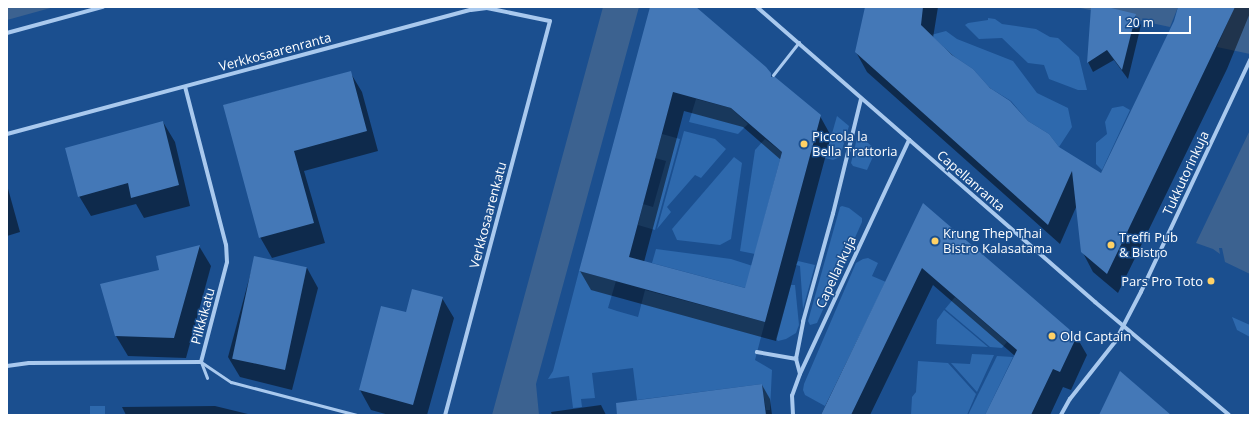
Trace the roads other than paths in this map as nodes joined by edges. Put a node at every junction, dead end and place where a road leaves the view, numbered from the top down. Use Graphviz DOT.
graph roads {
  1 [pos="103,7"];
  2 [pos="756,7"];
  3 [pos="550,21"];
  4 [pos="7,32"];
  5 [pos="799,42"];
  6 [pos="1250,60"];
  7 [pos="773,75"];
  8 [pos="185,87"];
  9 [pos="861,99"];
  10 [pos="7,134"];
  11 [pos="909,140"];
  12 [pos="1124,326"];
  13 [pos="757,352"];
  14 [pos="796,359"];
  15 [pos="201,362"];
  16 [pos="7,366"];
  17 [pos="800,374"];
  18 [pos="207,378"];
  19 [pos="357,415"];
  20 [pos="445,415"];
  21 [pos="793,415"];
  22 [pos="1061,415"];
  23 [pos="1229,415"];
  1 -- 4 [label="street"];
  2 -- 5 [label="street, Capellanranta"];
  3 -- 8 [label="street, Verkkosaarenranta"];
  3 -- 20 [label="street, Verkkosaarenkatu"];
  5 -- 7 [label="lane"];
  5 -- 9 [label="street, Capellanranta"];
  6 -- 12 [label="street, Tukkutorinkuja"];
  8 -- 10 [label="street, Verkkosaarenranta"];
  8 -- 15 [label="street, Pilkkikatu"];
  9 -- 11 [label="street, Capellanranta"];
  9 -- 14 [label="street"];
  11 -- 12 [label="street, Capellanranta"];
  11 -- 17 [label="street, Capellankuja"];
  12 -- 22 [label="street, Tukkutorinkuja"];
  12 -- 23 [label="street, Capellanranta"];
  13 -- 14 [label="street"];
  14 -- 17 [label="street"];
  15 -- 16 [label="street, Pilkkikatu"];
  15 -- 18 [label="lane"];
  15 -- 19 [label="lane"];
  17 -- 21 [label="street, Capellankuja"];
}
